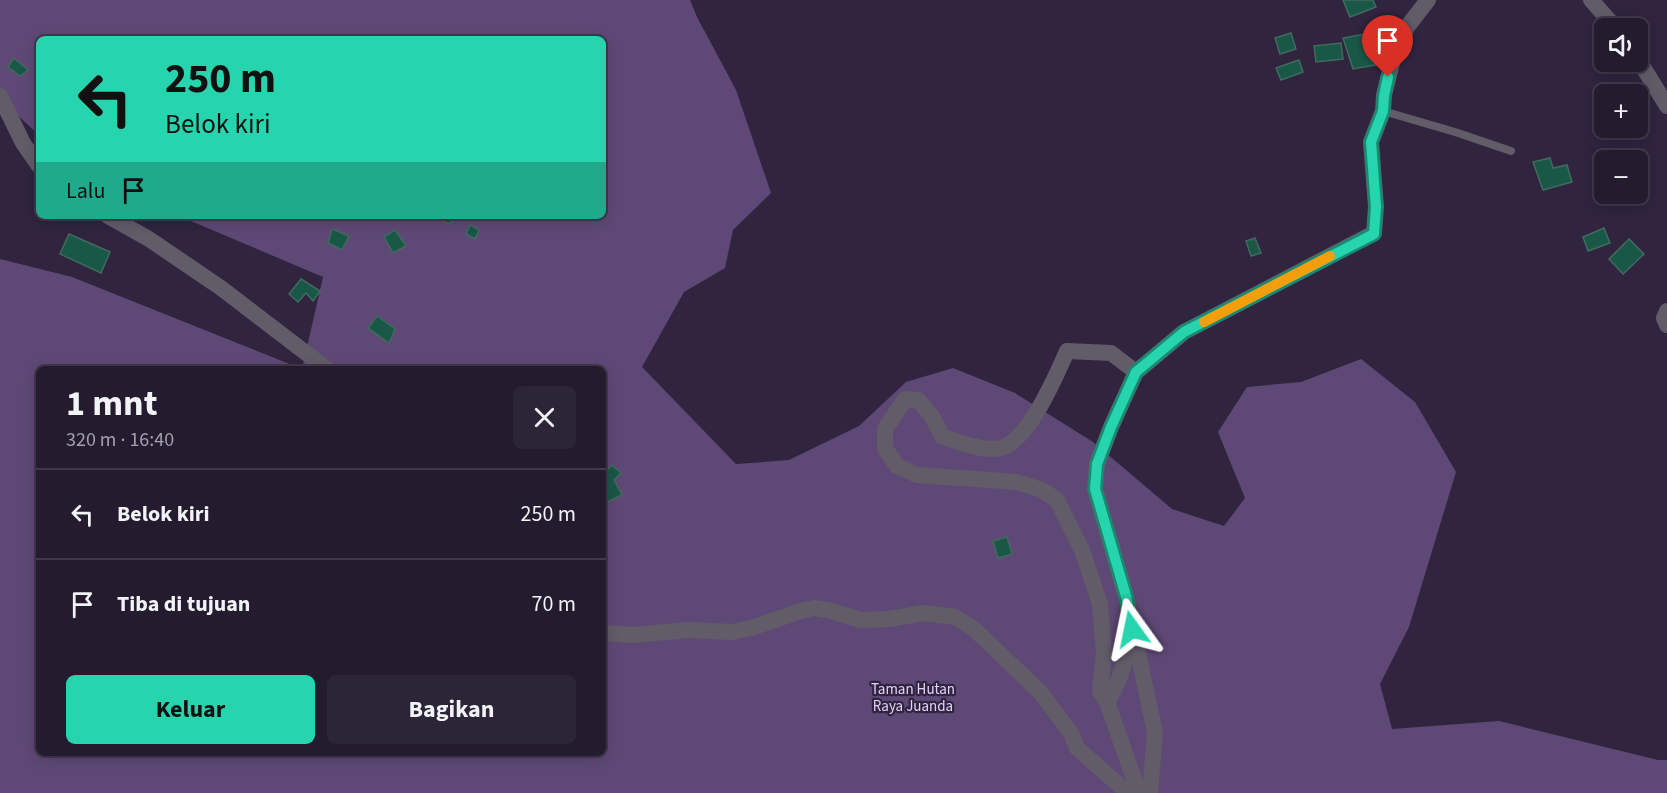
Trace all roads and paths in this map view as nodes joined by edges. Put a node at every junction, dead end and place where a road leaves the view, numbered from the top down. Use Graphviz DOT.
graph roads {
  1 [pos="1428,0"];
  2 [pos="1592,0"];
  3 [pos="1607,18"];
  4 [pos="1646,72"];
  5 [pos="0,96"];
  6 [pos="1667,106"];
  7 [pos="1383,111"];
  8 [pos="1511,151"];
  9 [pos="36,161"];
  10 [pos="113,219"];
  11 [pos="1667,311"];
  12 [pos="1667,325"];
  13 [pos="323,366"];
  14 [pos="1136,372"];
  15 [pos="1128,608"];
  16 [pos="606,633"];
  17 [pos="1107,702"];
  18 [pos="1128,793"];
  19 [pos="1139,793"];
  20 [pos="1150,793"];
  1 -- 7 [label="street"];
  2 -- 3 [label="street"];
  4 -- 6 [label="street"];
  5 -- 9 [label="street"];
  7 -- 8 [label="lane"];
  7 -- 14 [label="street"];
  10 -- 13 [label="street"];
  11 -- 12 [label="street"];
  14 -- 15 [label="street"];
  14 -- 17 [label="street"];
  15 -- 17 [label="street"];
  15 -- 20 [label="street"];
  16 -- 18 [label="street"];
  17 -- 19 [label="street"];
}
